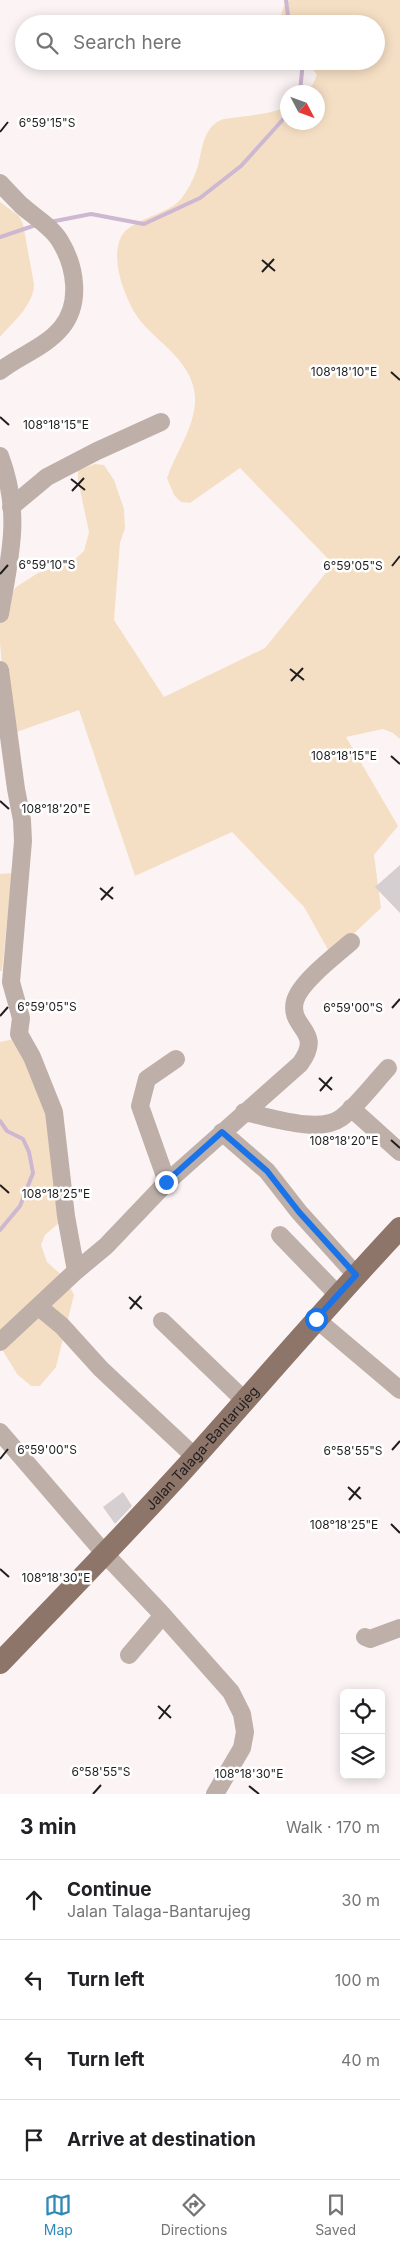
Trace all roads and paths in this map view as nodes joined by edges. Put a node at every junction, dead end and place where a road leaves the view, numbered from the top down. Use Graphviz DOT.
graph roads {
  1 [pos="0,183"];
  2 [pos="0,371"];
  3 [pos="161,422"];
  4 [pos="0,456"];
  5 [pos="11,507"];
  6 [pos="0,614"];
  7 [pos="0,670"];
  8 [pos="350,942"];
  9 [pos="176,1059"];
  10 [pos="388,1068"];
  11 [pos="351,1108"];
  12 [pos="244,1112"];
  13 [pos="222,1132"];
  14 [pos="400,1152"];
  15 [pos="166,1182"];
  16 [pos="400,1228"];
  17 [pos="280,1235"];
  18 [pos="76,1271"];
  19 [pos="356,1275"];
  20 [pos="338,1295"];
  21 [pos="38,1307"];
  22 [pos="316,1319"];
  23 [pos="162,1321"];
  24 [pos="0,1342"];
  25 [pos="400,1390"];
  26 [pos="244,1400"];
  27 [pos="0,1432"];
  28 [pos="195,1457"];
  29 [pos="105,1554"];
  30 [pos="163,1615"];
  31 [pos="400,1628"];
  32 [pos="365,1637"];
  33 [pos="129,1655"];
  34 [pos="0,1663"];
  35 [pos="216,1794"];
  1 -- 2 [label="street"];
  3 -- 5 [label="street"];
  4 -- 5 [label="street"];
  5 -- 6 [label="street"];
  7 -- 18 [label="street"];
  8 -- 12 [label="street"];
  9 -- 15 [label="street"];
  10 -- 11 [label="street"];
  11 -- 12 [label="street"];
  11 -- 14 [label="street"];
  12 -- 13 [label="street"];
  13 -- 15 [label="street"];
  13 -- 19 [label="street"];
  15 -- 18 [label="street"];
  16 -- 19 [label="main road, Jalan Talaga-Bantarujeg"];
  17 -- 20 [label="street"];
  18 -- 21 [label="street"];
  19 -- 20 [label="main road, Jalan Talaga-Bantarujeg"];
  20 -- 22 [label="main road, Jalan Talaga-Bantarujeg"];
  21 -- 24 [label="street"];
  21 -- 28 [label="street"];
  22 -- 25 [label="street"];
  22 -- 26 [label="main road, Jalan Talaga-Bantarujeg"];
  23 -- 26 [label="street"];
  26 -- 28 [label="main road, Jalan Talaga-Bantarujeg"];
  27 -- 29 [label="street"];
  28 -- 29 [label="main road, Jalan Talaga-Bantarujeg"];
  29 -- 30 [label="street"];
  29 -- 34 [label="main road, Jalan Talaga-Bantarujeg"];
  30 -- 33 [label="street"];
  30 -- 35 [label="street"];
  31 -- 32 [label="street"];
}
